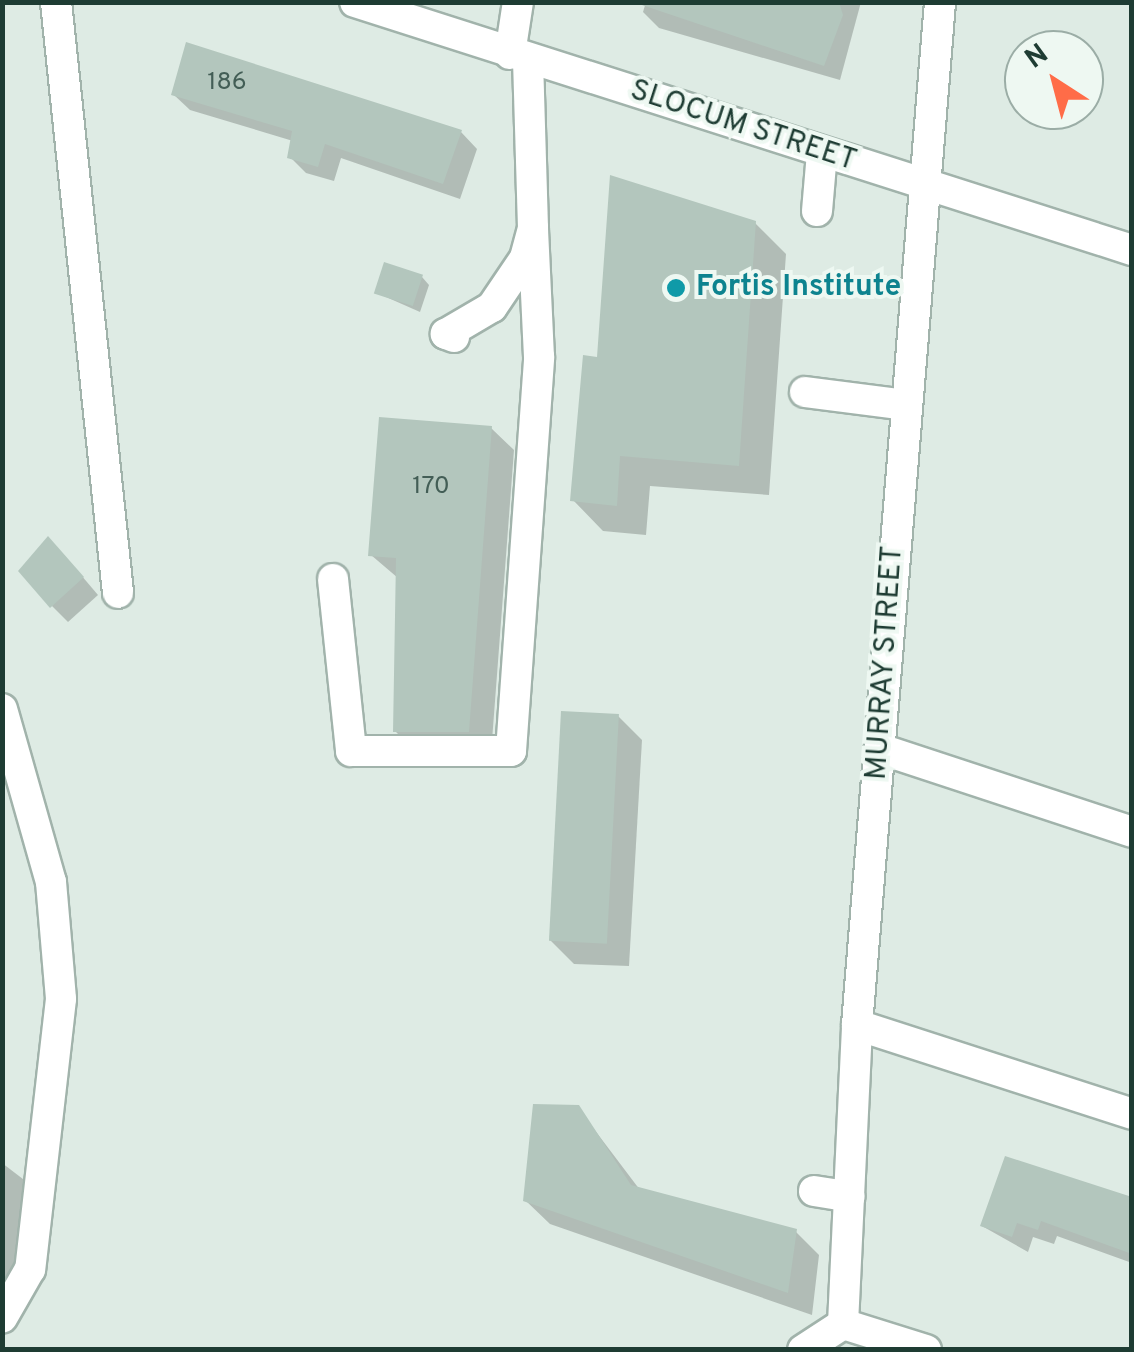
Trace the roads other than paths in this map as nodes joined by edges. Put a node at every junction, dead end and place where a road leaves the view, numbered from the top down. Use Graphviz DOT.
graph roads {
  1 [pos="56,2"];
  2 [pos="355,2"];
  3 [pos="518,2"];
  4 [pos="940,2"];
  5 [pos="520,57"];
  6 [pos="822,153"];
  7 [pos="922,184"];
  8 [pos="818,211"];
  9 [pos="532,228"];
  10 [pos="1132,250"];
  11 [pos="454,336"];
  12 [pos="805,392"];
  13 [pos="906,405"];
  14 [pos="333,580"];
  15 [pos="118,593"];
  16 [pos="2,708"];
  17 [pos="880,749"];
  18 [pos="1132,832"];
  19 [pos="858,1026"];
  20 [pos="1132,1114"];
  21 [pos="814,1191"];
  22 [pos="850,1197"];
  23 [pos="2,1318"];
  24 [pos="843,1324"];
  25 [pos="871,1341"];
  26 [pos="803,1350"];
  27 [pos="926,1350"];
  1 -- 15 [label="street"];
  2 -- 5 [label="street, SLOCUM STREET"];
  3 -- 5 [label="street"];
  4 -- 7 [label="street, MURRAY STREET"];
  5 -- 6 [label="street, SLOCUM STREET"];
  5 -- 9 [label="street"];
  6 -- 7 [label="street, SLOCUM STREET"];
  6 -- 8 [label="street"];
  7 -- 10 [label="street, SLOCUM STREET"];
  7 -- 13 [label="street, MURRAY STREET"];
  9 -- 11 [label="street"];
  9 -- 14 [label="street"];
  12 -- 13 [label="street"];
  13 -- 17 [label="street, MURRAY STREET"];
  16 -- 23 [label="street"];
  17 -- 18 [label="street"];
  17 -- 19 [label="street, MURRAY STREET"];
  19 -- 20 [label="street"];
  19 -- 22 [label="street, MURRAY STREET"];
  21 -- 22 [label="street"];
  22 -- 24 [label="street, MURRAY STREET"];
  24 -- 25 [label="street"];
  24 -- 26 [label="street"];
  25 -- 27 [label="street"];
}
